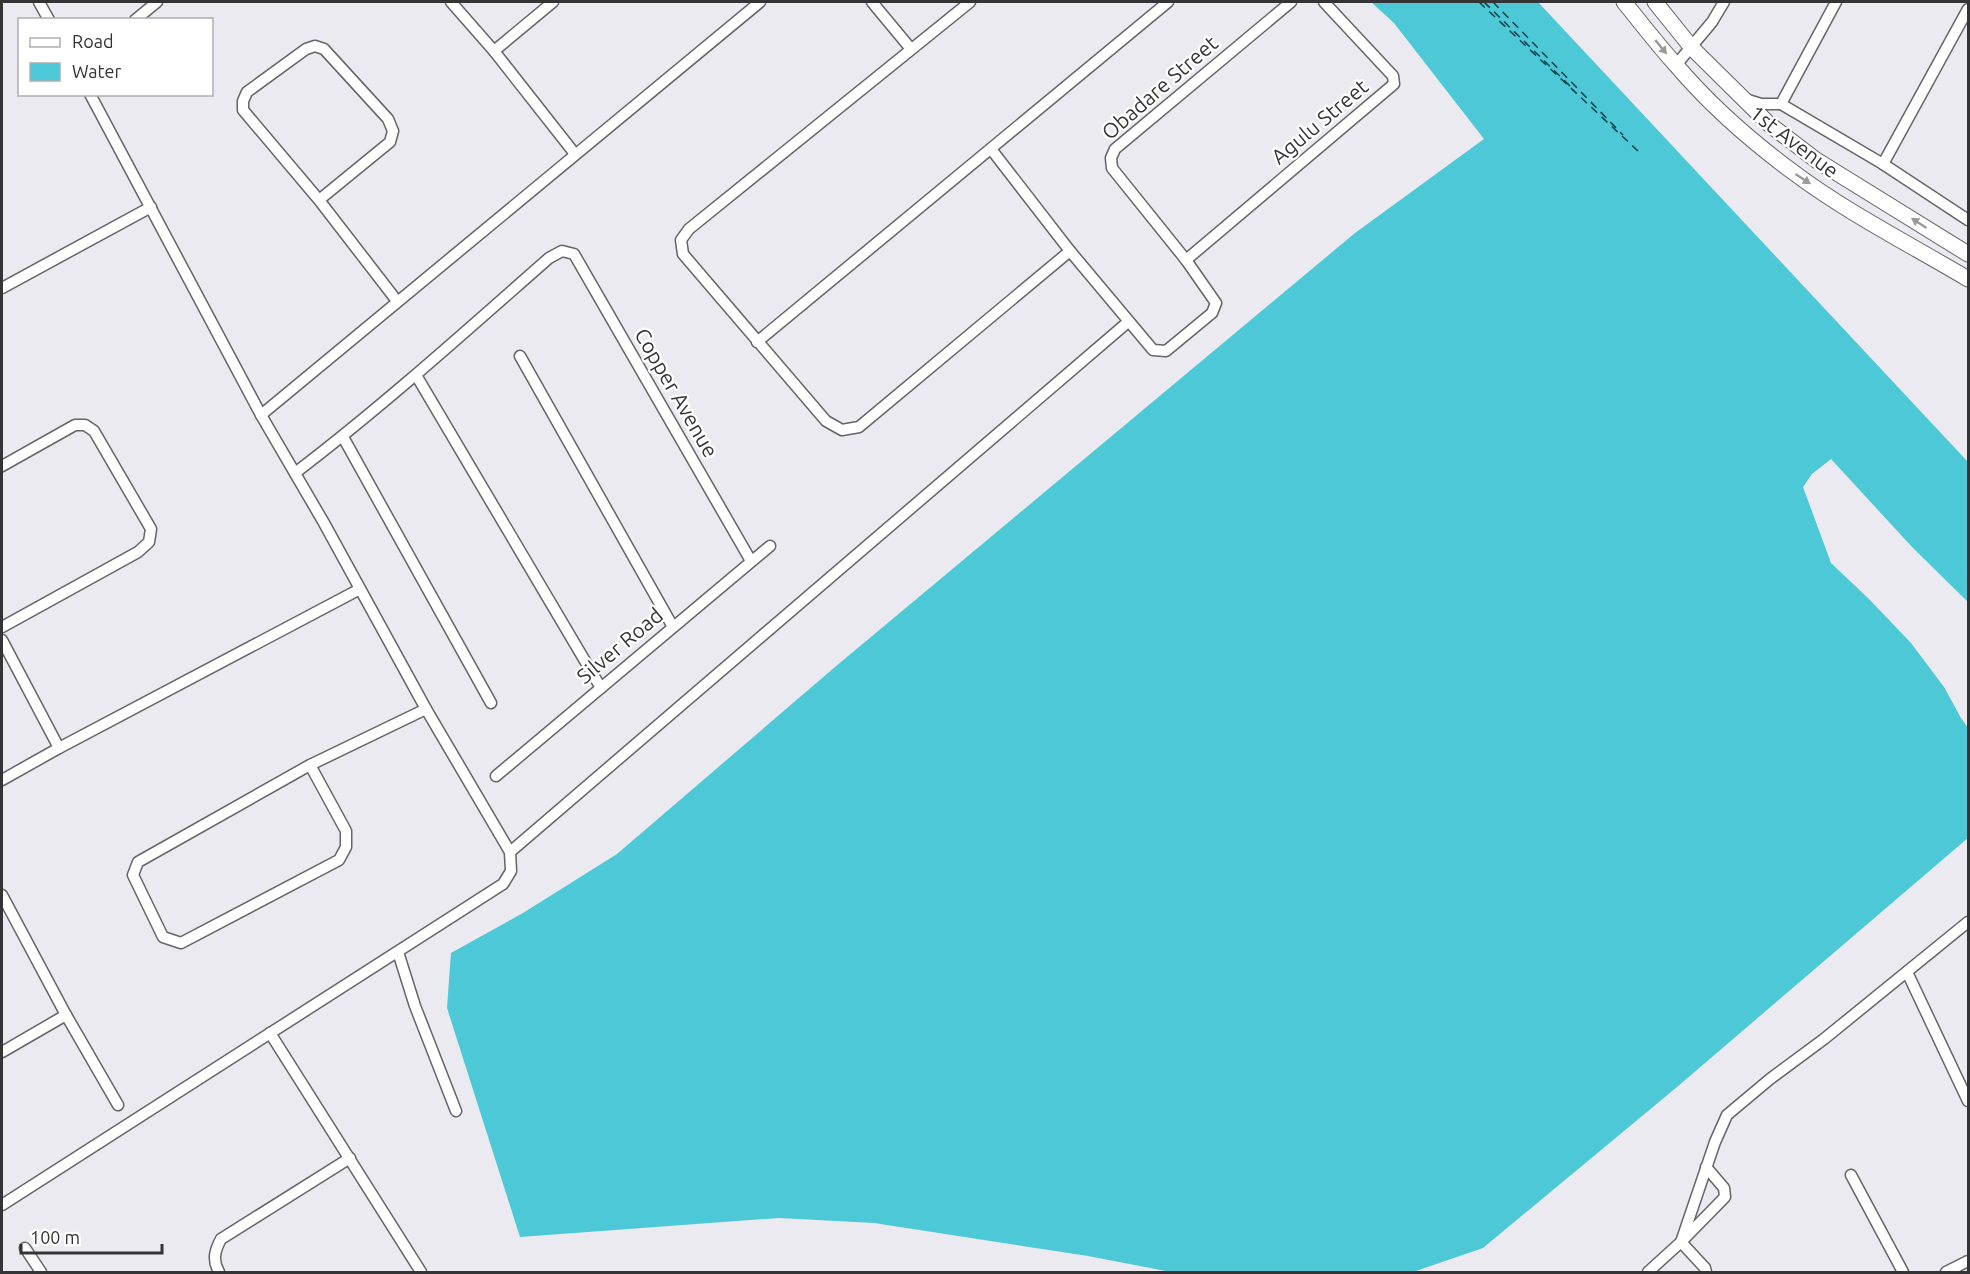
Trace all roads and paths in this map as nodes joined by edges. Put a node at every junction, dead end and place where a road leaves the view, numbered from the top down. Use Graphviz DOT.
graph roads {
  1 [pos="39,2"];
  2 [pos="157,2"];
  3 [pos="451,2"];
  4 [pos="553,2"];
  5 [pos="760,2"];
  6 [pos="872,2"];
  7 [pos="970,2"];
  8 [pos="1168,2"];
  9 [pos="1291,2"];
  10 [pos="1324,2"];
  11 [pos="1624,2"];
  12 [pos="1655,2"];
  13 [pos="1724,2"];
  14 [pos="1836,2"];
  15 [pos="1968,9"];
  16 [pos="48,18"];
  17 [pos="137,18"];
  18 [pos="1692,48"];
  19 [pos="911,49"];
  20 [pos="494,51"];
  21 [pos="1676,65"];
  22 [pos="91,96"];
  23 [pos="1743,99"];
  24 [pos="1781,104"];
  25 [pos="991,150"];
  26 [pos="575,154"];
  27 [pos="1883,164"];
  28 [pos="319,200"];
  29 [pos="151,207"];
  30 [pos="1968,220"];
  31 [pos="1070,251"];
  32 [pos="1968,254"];
  33 [pos="1186,260"];
  34 [pos="1968,279"];
  35 [pos="2,288"];
  36 [pos="397,301"];
  37 [pos="1128,322"];
  38 [pos="757,342"];
  39 [pos="520,356"];
  40 [pos="416,375"];
  41 [pos="261,415"];
  42 [pos="343,437"];
  43 [pos="2,466"];
  44 [pos="295,473"];
  45 [pos="770,546"];
  46 [pos="751,561"];
  47 [pos="360,590"];
  48 [pos="2,627"];
  49 [pos="673,627"];
  50 [pos="2,640"];
  51 [pos="601,688"];
  52 [pos="491,703"];
  53 [pos="426,709"];
  54 [pos="59,748"];
  55 [pos="310,765"];
  56 [pos="496,776"];
  57 [pos="2,780"];
  58 [pos="510,852"];
  59 [pos="2,895"];
  60 [pos="1968,921"];
  61 [pos="398,952"];
  62 [pos="1907,972"];
  63 [pos="66,1015"];
  64 [pos="270,1033"];
  65 [pos="2,1052"];
  66 [pos="1968,1101"];
  67 [pos="118,1105"];
  68 [pos="456,1111"];
  69 [pos="350,1158"];
  70 [pos="1706,1167"];
  71 [pos="1851,1175"];
  72 [pos="2,1205"];
  73 [pos="1681,1242"];
  74 [pos="25,1248"];
  75 [pos="1968,1261"];
  76 [pos="41,1272"];
  77 [pos="219,1272"];
  78 [pos="421,1272"];
  79 [pos="1648,1272"];
  80 [pos="1706,1272"];
  81 [pos="1903,1272"];
  82 [pos="1946,1272"];
  1 -- 16 [label="street"];
  2 -- 17 [label="street"];
  3 -- 20 [label="street"];
  4 -- 20 [label="street"];
  5 -- 26 [label="street"];
  6 -- 19 [label="street"];
  7 -- 19 [label="street"];
  8 -- 25 [label="street"];
  9 -- 33 [label="street, Obadare Street"];
  10 -- 33 [label="street, Agulu Street"];
  11 -- 21 [label="main road, 1st Avenue, one-way"];
  12 -- 18 [label="main road, 1st Avenue"];
  13 -- 18 [label="street"];
  14 -- 24 [label="street"];
  15 -- 27 [label="street"];
  18 -- 21 [label="street"];
  18 -- 23 [label="main road, 1st Avenue"];
  19 -- 38 [label="street"];
  20 -- 26 [label="street"];
  21 -- 34 [label="main road, 1st Avenue, one-way"];
  22 -- 29 [label="street"];
  23 -- 24 [label="street"];
  32 -- 23 [label="main road, 1st Avenue, one-way"];
  24 -- 27 [label="street"];
  25 -- 31 [label="street"];
  25 -- 38 [label="street"];
  26 -- 36 [label="street"];
  27 -- 30 [label="street"];
  28 -- 28 [label="street"];
  28 -- 36 [label="street"];
  29 -- 35 [label="street"];
  29 -- 41 [label="street"];
  31 -- 37 [label="street"];
  31 -- 38 [label="street"];
  33 -- 37 [label="street, Obadare Street"];
  36 -- 41 [label="street"];
  37 -- 58 [label="street"];
  39 -- 49 [label="street"];
  40 -- 42 [label="street"];
  40 -- 46 [label="street, Copper Avenue"];
  40 -- 51 [label="street"];
  41 -- 44 [label="street"];
  42 -- 44 [label="street"];
  42 -- 52 [label="street"];
  43 -- 48 [label="street"];
  44 -- 47 [label="street"];
  45 -- 46 [label="street, Silver Road"];
  46 -- 49 [label="street, Silver Road"];
  47 -- 53 [label="street"];
  47 -- 54 [label="street"];
  49 -- 51 [label="street, Silver Road"];
  50 -- 54 [label="street"];
  51 -- 56 [label="street, Silver Road"];
  53 -- 55 [label="street"];
  53 -- 58 [label="street"];
  54 -- 57 [label="street"];
  55 -- 55 [label="street"];
  58 -- 61 [label="street"];
  59 -- 63 [label="street"];
  60 -- 62 [label="street"];
  61 -- 64 [label="street"];
  61 -- 68 [label="street"];
  62 -- 66 [label="street"];
  62 -- 70 [label="street"];
  63 -- 65 [label="street"];
  63 -- 67 [label="street"];
  64 -- 69 [label="street"];
  64 -- 72 [label="street"];
  69 -- 77 [label="street"];
  69 -- 78 [label="street"];
  70 -- 73 [label="street"];
  70 -- 73 [label="street"];
  71 -- 81 [label="street"];
  73 -- 79 [label="street"];
  73 -- 80 [label="street"];
  74 -- 76 [label="street"];
  75 -- 82 [label="street"];
}
